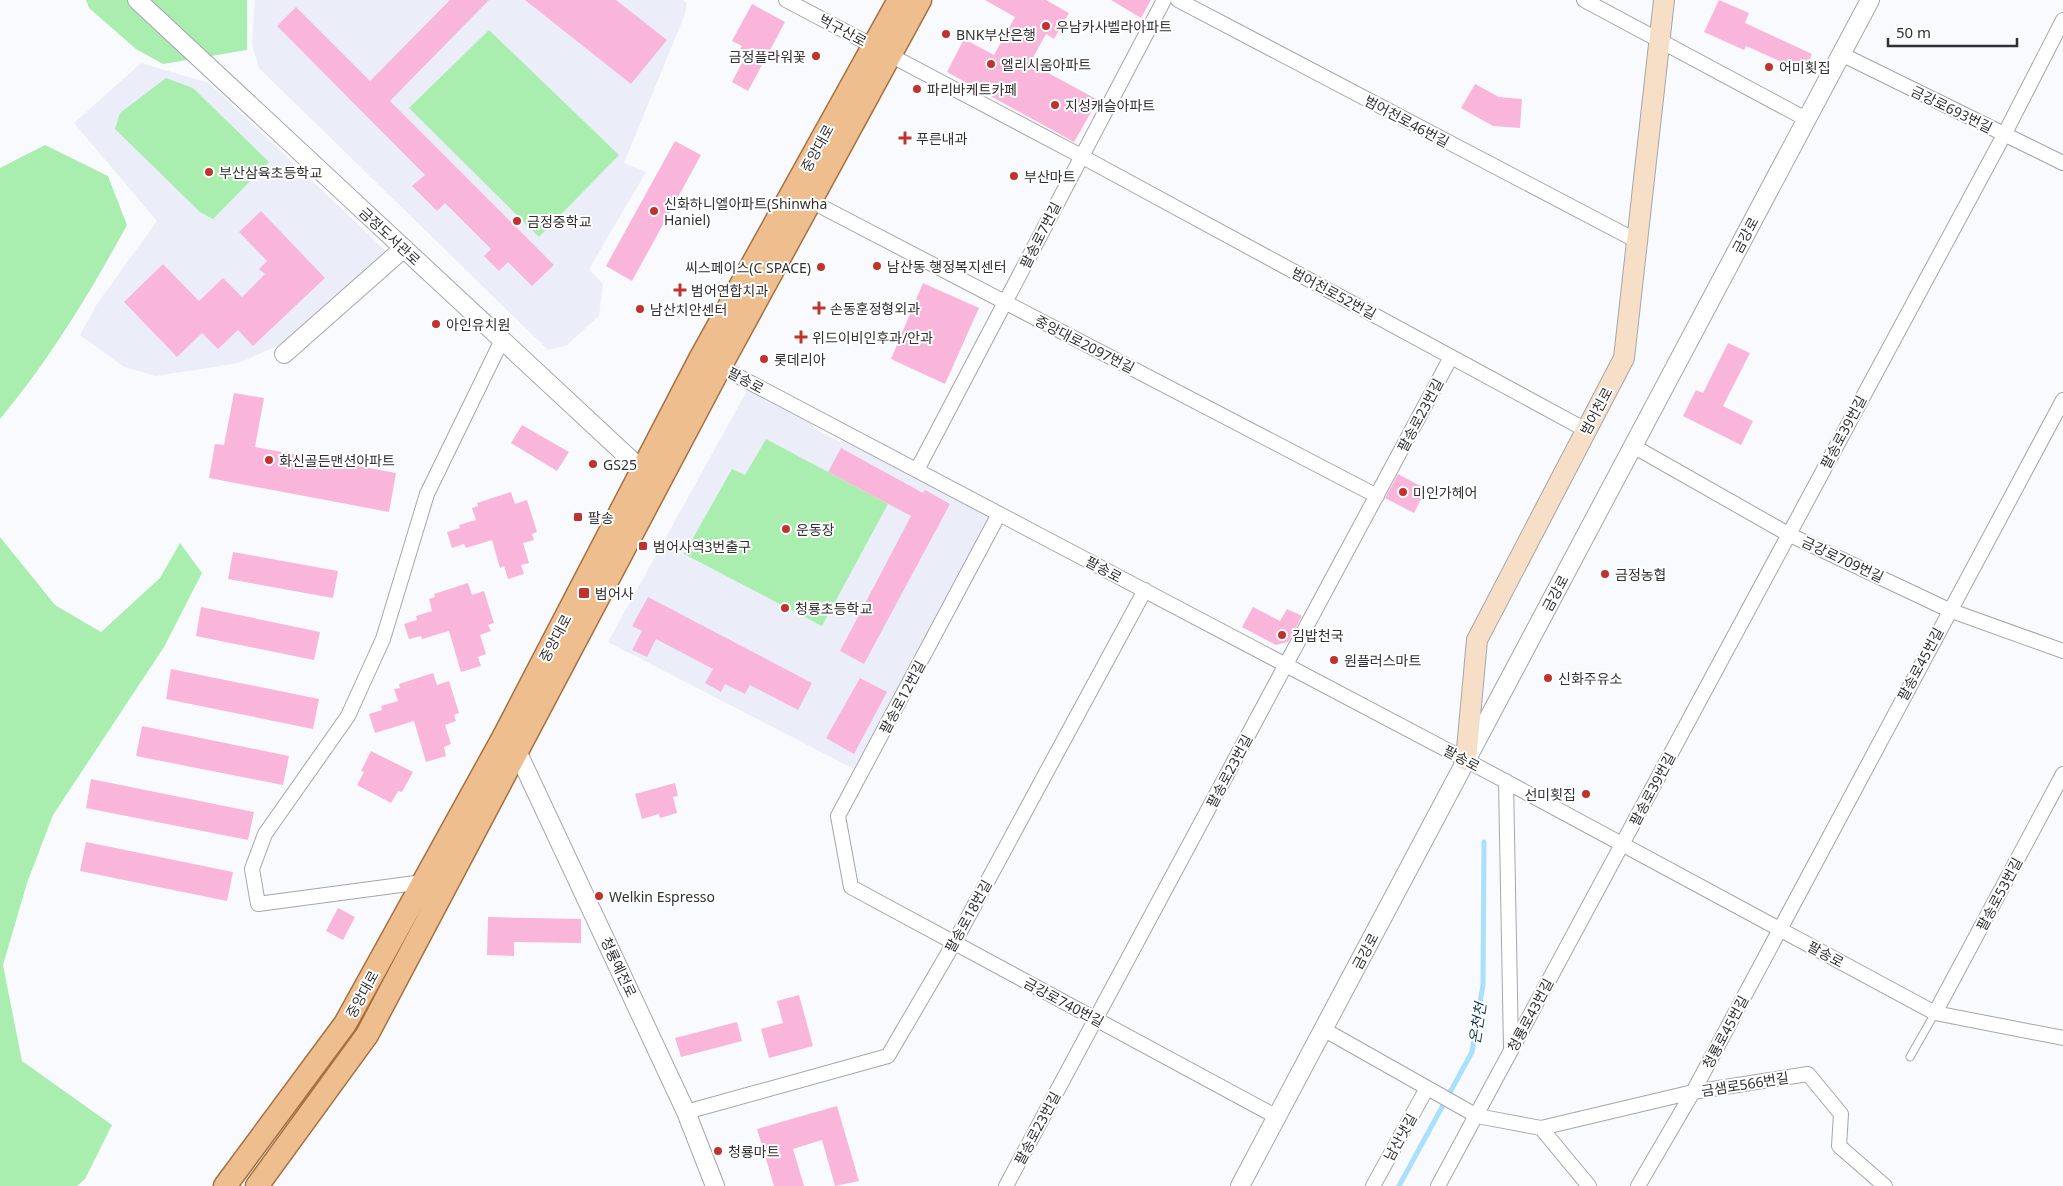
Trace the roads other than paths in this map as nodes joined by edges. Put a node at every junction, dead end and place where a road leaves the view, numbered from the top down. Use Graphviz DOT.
graph roads {
  1 [pos="137,0"];
  2 [pos="786,0"];
  3 [pos="899,0"];
  4 [pos="920,0"];
  5 [pos="1164,0"];
  6 [pos="1178,0"];
  7 [pos="1584,0"];
  8 [pos="1664,0"];
  9 [pos="1870,0"];
  10 [pos="2063,20"];
  11 [pos="1661,41"];
  12 [pos="882,51"];
  13 [pos="1841,54"];
  14 [pos="1806,119"];
  15 [pos="2004,135"];
  16 [pos="1081,156"];
  17 [pos="2063,163"];
  18 [pos="802,196"];
  19 [pos="1636,241"];
  20 [pos="404,248"];
  21 [pos="1005,302"];
  22 [pos="502,340"];
  23 [pos="284,354"];
  24 [pos="1451,357"];
  25 [pos="711,362"];
  26 [pos="2063,400"];
  27 [pos="1586,430"];
  28 [pos="1633,446"];
  29 [pos="917,470"];
  30 [pos="643,471"];
  31 [pos="1377,496"];
  32 [pos="999,514"];
  33 [pos="1788,534"];
  34 [pos="1145,590"];
  35 [pos="1949,610"];
  36 [pos="2063,651"];
  37 [pos="1286,665"];
  38 [pos="517,751"];
  39 [pos="1466,760"];
  40 [pos="2063,774"];
  41 [pos="1506,781"];
  42 [pos="1622,844"];
  43 [pos="423,882"];
  44 [pos="851,887"];
  45 [pos="1779,929"];
  46 [pos="954,943"];
  47 [pos="1935,1013"];
  48 [pos="1096,1019"];
  49 [pos="1323,1029"];
  50 [pos="2063,1038"];
  51 [pos="1511,1049"];
  52 [pos="1910,1057"];
  53 [pos="1430,1090"];
  54 [pos="1693,1092"];
  55 [pos="686,1112"];
  56 [pos="1477,1116"];
  57 [pos="1276,1117"];
  58 [pos="1541,1128"];
  59 [pos="225,1186"];
  60 [pos="257,1186"];
  61 [pos="715,1186"];
  62 [pos="1006,1186"];
  63 [pos="1240,1186"];
  64 [pos="1373,1186"];
  65 [pos="1438,1186"];
  66 [pos="1588,1186"];
  67 [pos="1638,1186"];
  68 [pos="1885,1186"];
  1 -- 20 [label="street, 금정도서관로"];
  2 -- 12 [label="street, 벅구산로"];
  3 -- 12 [label="main road, 중앙대로"];
  4 -- 12 [label="main road, 중앙대로"];
  5 -- 16 [label="street, 팔송로7번길"];
  6 -- 19 [label="street, 범어천로46번길"];
  7 -- 11 [label="street"];
  8 -- 11 [label="main road, 범어천로"];
  9 -- 13 [label="street, 금강로"];
  10 -- 15 [label="street, 팔송로39번길"];
  11 -- 14 [label="street"];
  11 -- 19 [label="main road, 범어천로"];
  12 -- 16 [label="street"];
  12 -- 18 [label="main road, 중앙대로"];
  13 -- 14 [label="street, 금강로"];
  13 -- 15 [label="street, 금강로693번길"];
  14 -- 28 [label="street, 금강로"];
  15 -- 17 [label="street, 금강로693번길"];
  15 -- 33 [label="street, 팔송로39번길"];
  16 -- 21 [label="street, 팔송로7번길"];
  16 -- 24 [label="street, 범어천로52번길"];
  18 -- 21 [label="street, 중앙대로2097번길"];
  18 -- 25 [label="main road, 중앙대로"];
  19 -- 27 [label="main road, 범어천로"];
  20 -- 22 [label="street, 금정도서관로"];
  20 -- 23 [label="street"];
  21 -- 29 [label="street, 팔송로7번길"];
  21 -- 31 [label="street, 중앙대로2097번길"];
  22 -- 30 [label="street, 금정도서관로"];
  22 -- 43 [label="street"];
  24 -- 27 [label="street, 범어천로52번길"];
  24 -- 31 [label="street, 팔송로23번길"];
  25 -- 29 [label="street, 팔송로"];
  25 -- 30 [label="main road, 중앙대로"];
  25 -- 38 [label="main road, 중앙대로"];
  26 -- 35 [label="street, 팔송로45번길"];
  27 -- 39 [label="main road, 범어천로"];
  28 -- 33 [label="street, 금강로709번길"];
  28 -- 39 [label="street, 금강로"];
  29 -- 32 [label="street, 팔송로"];
  30 -- 43 [label="main road, 중앙대로"];
  31 -- 37 [label="street, 팔송로23번길"];
  32 -- 34 [label="street, 팔송로"];
  32 -- 44 [label="street, 팔송로12번길"];
  33 -- 35 [label="street, 금강로709번길"];
  33 -- 42 [label="street, 팔송로39번길"];
  34 -- 37 [label="street, 팔송로"];
  34 -- 46 [label="street, 팔송로18번길"];
  35 -- 36 [label="street, 금강로709번길"];
  35 -- 45 [label="street, 팔송로45번길"];
  37 -- 39 [label="street, 팔송로"];
  37 -- 48 [label="street, 팔송로23번길"];
  38 -- 55 [label="street, 청룡예전로"];
  38 -- 60 [label="main road, 중앙대로"];
  39 -- 41 [label="street, 팔송로"];
  39 -- 49 [label="street, 금강로"];
  40 -- 47 [label="street, 팔송로53번길"];
  41 -- 42 [label="street, 팔송로"];
  41 -- 51 [label="street"];
  42 -- 45 [label="street, 팔송로"];
  42 -- 51 [label="street, 청룡로43번길"];
  43 -- 59 [label="main road, 중앙대로"];
  44 -- 46 [label="street, 금강로740번길"];
  45 -- 47 [label="street, 팔송로"];
  45 -- 54 [label="street, 청룡로45번길"];
  46 -- 48 [label="street, 금강로740번길"];
  46 -- 55 [label="street, 팔송로18번길"];
  47 -- 50 [label="street, 팔송로"];
  47 -- 52 [label="lane"];
  48 -- 57 [label="street, 금강로740번길"];
  48 -- 62 [label="street, 팔송로23번길"];
  49 -- 53 [label="street"];
  49 -- 57 [label="street, 금강로"];
  51 -- 56 [label="street, 청룡로43번길"];
  53 -- 56 [label="street"];
  53 -- 64 [label="street, 남산냇길"];
  54 -- 58 [label="street, 금샘로566번길"];
  54 -- 67 [label="street, 청룡로45번길"];
  54 -- 68 [label="street, 금샘로566번길"];
  55 -- 61 [label="street, 청룡예전로"];
  56 -- 58 [label="street"];
  56 -- 65 [label="street, 청룡로43번길"];
  57 -- 63 [label="street, 금강로"];
  58 -- 66 [label="street"];
}
